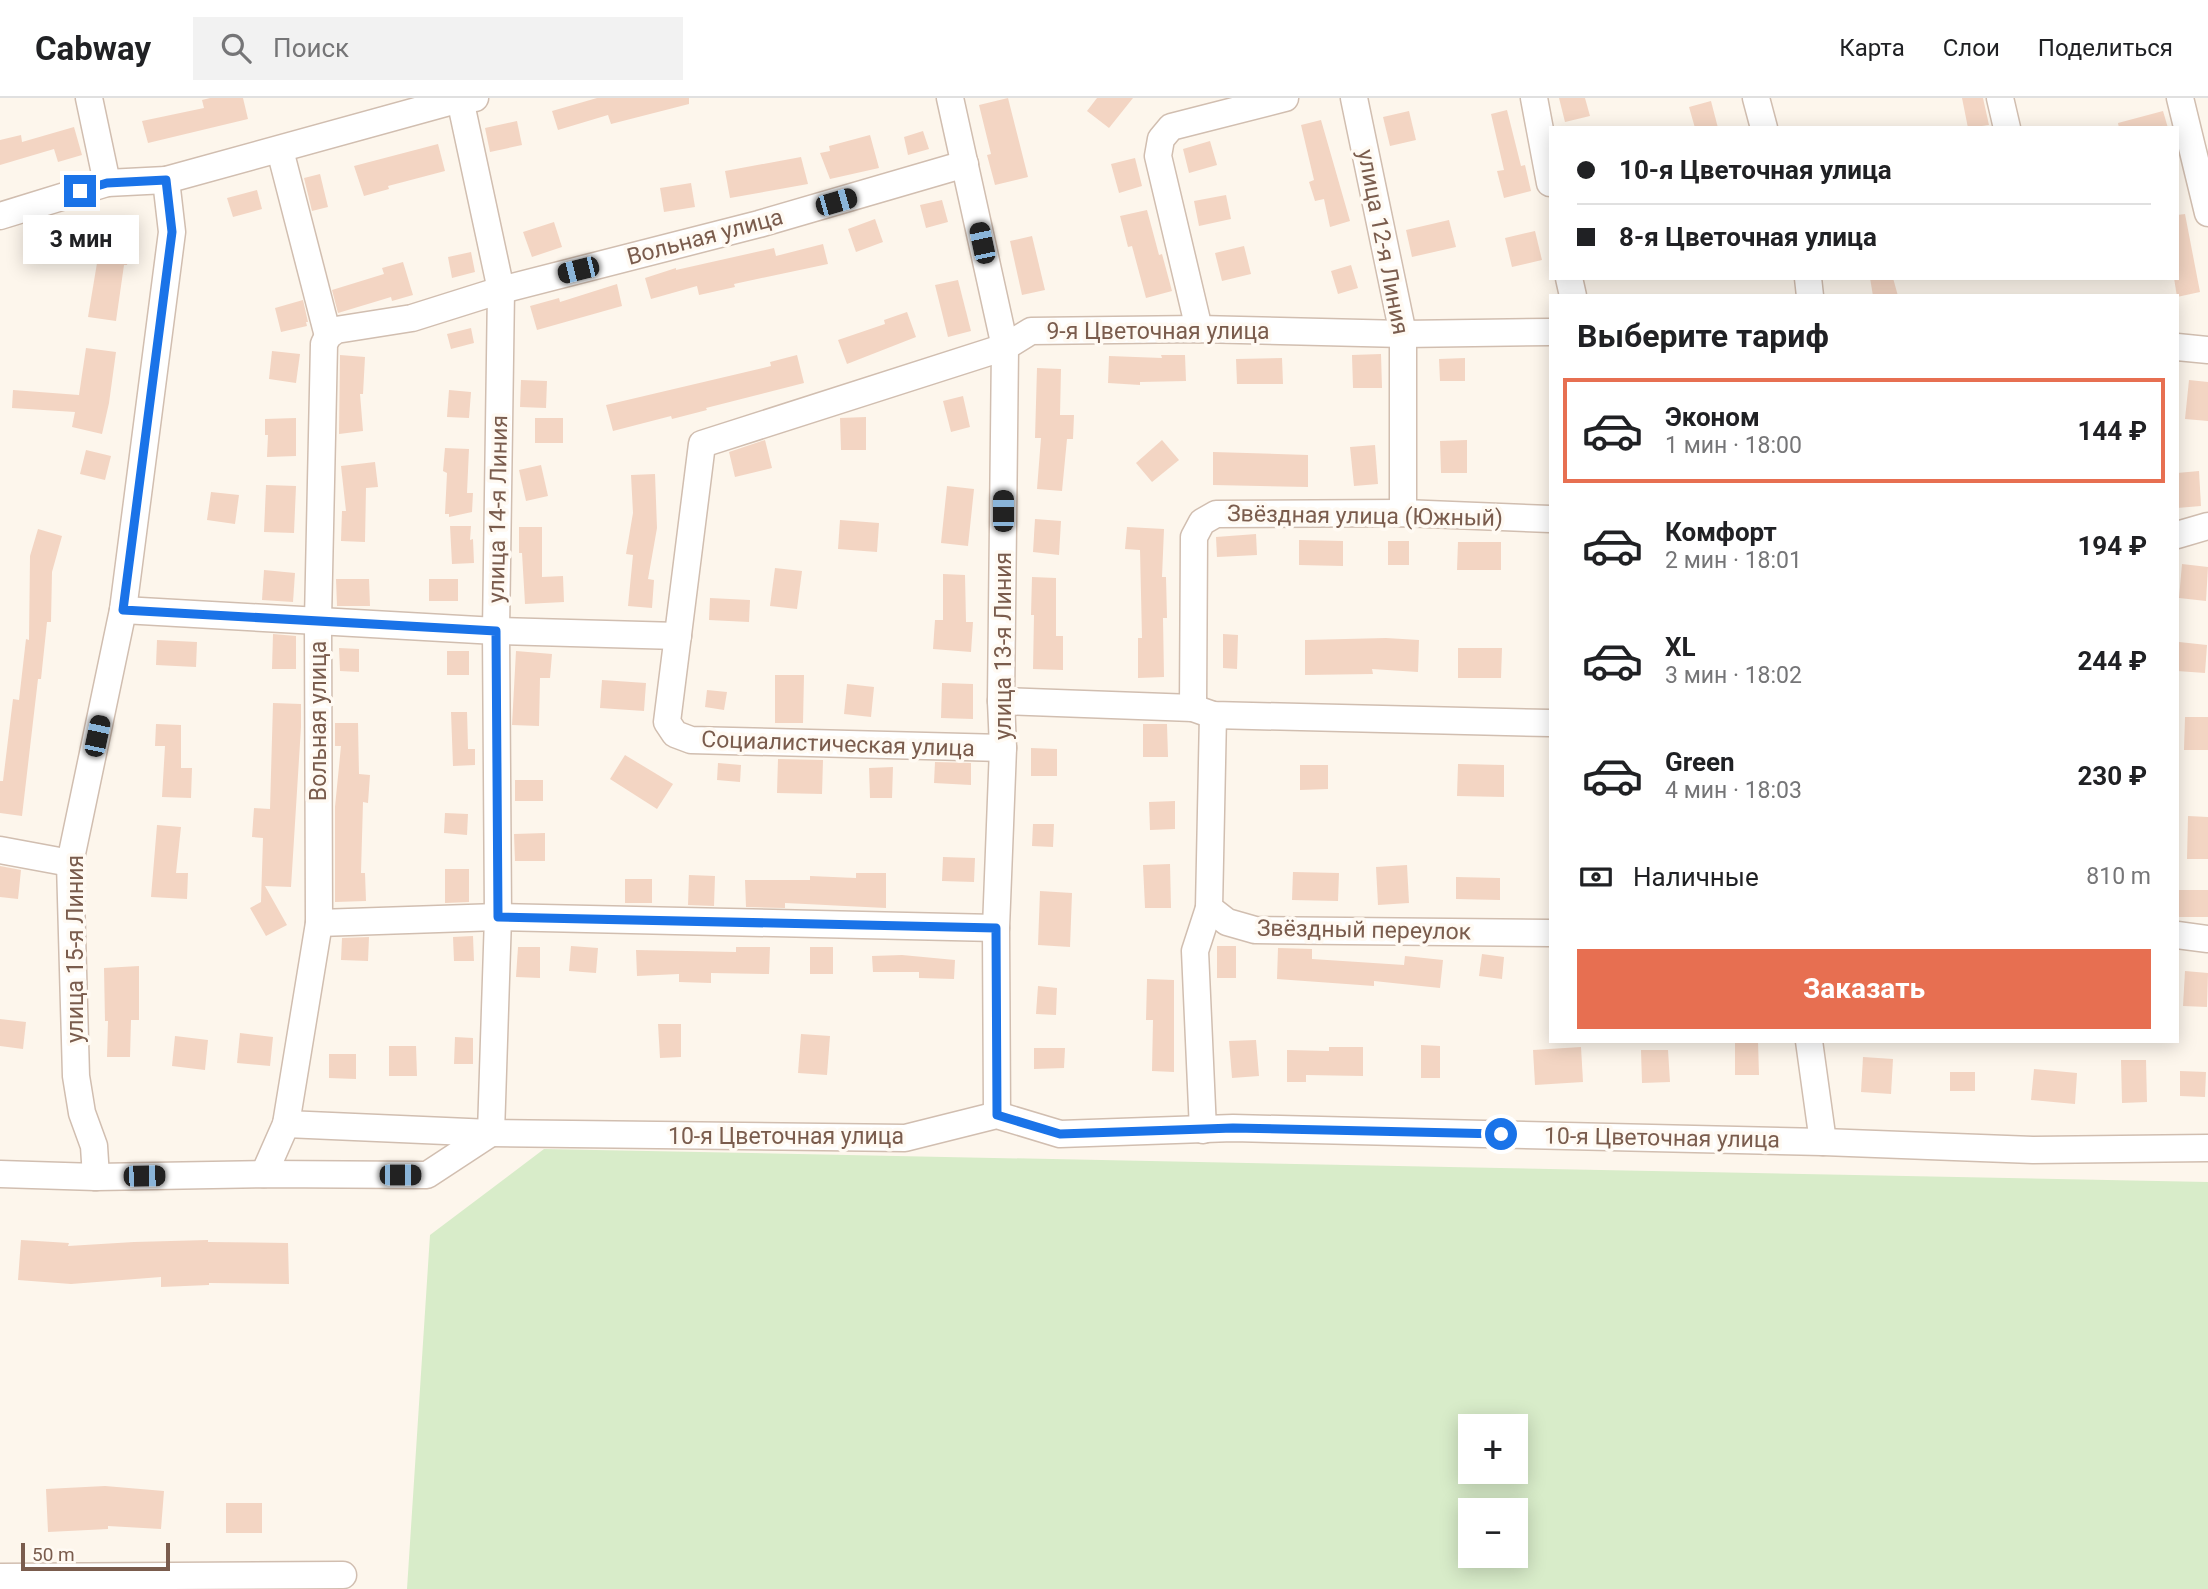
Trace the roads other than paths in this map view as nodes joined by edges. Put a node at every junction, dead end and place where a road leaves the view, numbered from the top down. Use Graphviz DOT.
graph roads {
  1 [pos="89,98"];
  2 [pos="950,98"];
  3 [pos="1285,98"];
  4 [pos="1354,98"];
  5 [pos="1534,98"];
  6 [pos="1756,98"];
  7 [pos="2000,98"];
  8 [pos="2180,98"];
  9 [pos="468,99"];
  10 [pos="1764,126"];
  11 [pos="2007,126"];
  12 [pos="279,150"];
  13 [pos="965,164"];
  14 [pos="1549,178"];
  15 [pos="166,180"];
  16 [pos="107,183"];
  17 [pos="2208,213"];
  18 [pos="0,216"];
  19 [pos="501,290"];
  20 [pos="1199,329"];
  21 [pos="1549,332"];
  22 [pos="1403,334"];
  23 [pos="328,336"];
  24 [pos="1005,347"];
  25 [pos="2179,347"];
  26 [pos="2208,350"];
  27 [pos="702,444"];
  28 [pos="1404,513"];
  29 [pos="1549,519"];
  30 [pos="2208,527"];
  31 [pos="2179,534"];
  32 [pos="123,610"];
  33 [pos="318,620"];
  34 [pos="496,631"];
  35 [pos="678,636"];
  36 [pos="1001,701"];
  37 [pos="1203,711"];
  38 [pos="1549,723"];
  39 [pos="1003,748"];
  40 [pos="0,850"];
  41 [pos="70,863"];
  42 [pos="1209,908"];
  43 [pos="498,917"];
  44 [pos="319,923"];
  45 [pos="996,928"];
  46 [pos="1549,933"];
  47 [pos="2179,935"];
  48 [pos="2208,939"];
  49 [pos="1809,1043"];
  50 [pos="997,1115"];
  51 [pos="286,1124"];
  52 [pos="1203,1130"];
  53 [pos="491,1133"];
  54 [pos="1823,1142"];
  55 [pos="2208,1147"];
  56 [pos="0,1174"];
  57 [pos="264,1174"];
  58 [pos="96,1177"];
  59 [pos="343,1575"];
  60 [pos="0,1577"];
  1 -- 16 [label="street"];
  2 -- 13 [label="street, улица 13-я Линия"];
  3 -- 20 [label="street"];
  4 -- 22 [label="street, улица 12-я Линия"];
  5 -- 14 [label="street"];
  6 -- 10 [label="street"];
  7 -- 11 [label="street"];
  8 -- 17 [label="street"];
  9 -- 12 [label="street"];
  9 -- 19 [label="street, улица 14-я Линия"];
  12 -- 15 [label="street"];
  12 -- 23 [label="street"];
  13 -- 19 [label="street, Вольная улица"];
  13 -- 24 [label="street, улица 13-я Линия"];
  15 -- 16 [label="street"];
  15 -- 32 [label="street, улица 15-я Линия"];
  16 -- 18 [label="street"];
  19 -- 23 [label="street, Вольная улица"];
  19 -- 34 [label="street, улица 14-я Линия"];
  20 -- 22 [label="street, 9-я Цветочная улица"];
  20 -- 24 [label="street, 9-я Цветочная улица"];
  21 -- 22 [label="street, 9-я Цветочная улица"];
  22 -- 28 [label="street, улица 12-я Линия"];
  23 -- 33 [label="street, Вольная улица"];
  24 -- 27 [label="street, 9-я Цветочная улица"];
  24 -- 36 [label="street, улица 13-я Линия"];
  25 -- 26 [label="street"];
  27 -- 35 [label="street, Социалистическая улица"];
  28 -- 29 [label="street, Звёздная улица (Южный)"];
  28 -- 37 [label="street, Звёздная улица (Южный)"];
  30 -- 31 [label="street"];
  32 -- 33 [label="street"];
  32 -- 41 [label="street, улица 15-я Линия"];
  33 -- 34 [label="street"];
  33 -- 44 [label="street, Вольная улица"];
  34 -- 35 [label="street"];
  34 -- 43 [label="street, улица 14-я Линия"];
  35 -- 39 [label="street, Социалистическая улица"];
  36 -- 37 [label="street"];
  36 -- 39 [label="street, улица 13-я Линия"];
  37 -- 38 [label="street"];
  37 -- 42 [label="street"];
  39 -- 45 [label="street, улица 13-я Линия"];
  40 -- 41 [label="street"];
  41 -- 58 [label="street, улица 15-я Линия"];
  42 -- 46 [label="street, Звёздный переулок"];
  42 -- 52 [label="street"];
  43 -- 44 [label="street"];
  43 -- 45 [label="street"];
  43 -- 53 [label="street, улица 14-я Линия"];
  44 -- 51 [label="street, Вольная улица"];
  45 -- 50 [label="street, улица 13-я Линия"];
  47 -- 48 [label="street"];
  49 -- 54 [label="street"];
  50 -- 52 [label="street, 10-я Цветочная улица"];
  50 -- 53 [label="street, 10-я Цветочная улица"];
  51 -- 53 [label="street, 10-я Цветочная улица"];
  51 -- 57 [label="street, Вольная улица"];
  52 -- 54 [label="street, 10-я Цветочная улица"];
  53 -- 57 [label="street"];
  54 -- 55 [label="street, 10-я Цветочная улица"];
  56 -- 58 [label="street"];
  57 -- 58 [label="street"];
  59 -- 60 [label="street"];
}
